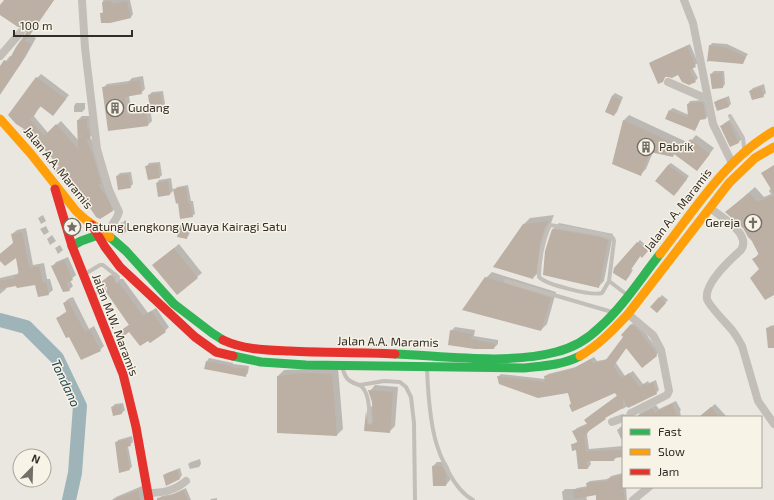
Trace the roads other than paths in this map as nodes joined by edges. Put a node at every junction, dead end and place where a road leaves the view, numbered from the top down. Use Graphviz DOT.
graph roads {
  1 [pos="82,0"];
  2 [pos="684,0"];
  3 [pos="21,32"];
  4 [pos="0,56"];
  5 [pos="668,82"];
  6 [pos="707,99"];
  7 [pos="730,116"];
  8 [pos="0,119"];
  9 [pos="774,131"];
  10 [pos="774,146"];
  11 [pos="744,152"];
  12 [pos="732,162"];
  13 [pos="54,184"];
  14 [pos="710,208"];
  15 [pos="92,225"];
  16 [pos="107,233"];
  17 [pos="98,235"];
  18 [pos="72,246"];
  19 [pos="104,247"];
  20 [pos="83,275"];
  21 [pos="117,280"];
  22 [pos="506,281"];
  23 [pos="608,281"];
  24 [pos="104,289"];
  25 [pos="628,295"];
  26 [pos="92,296"];
  27 [pos="614,313"];
  28 [pos="628,314"];
  29 [pos="325,353"];
  30 [pos="324,365"];
  31 [pos="341,365"];
  32 [pos="426,366"];
  33 [pos="360,385"];
  34 [pos="627,416"];
  35 [pos="622,418"];
  36 [pos="370,422"];
  37 [pos="612,422"];
  38 [pos="774,424"];
  39 [pos="186,481"];
  40 [pos="648,488"];
  41 [pos="148,496"];
  42 [pos="415,500"];
  43 [pos="473,500"];
  44 [pos="633,500"];
  1 -- 16 [label="street"];
  2 -- 6 [label="street"];
  3 -- 4 [label="street"];
  5 -- 6 [label="street"];
  6 -- 12 [label="street"];
  7 -- 11 [label="lane"];
  8 -- 13 [label="highway, Jalan A.A. Maramis"];
  9 -- 11 [label="highway, Jalan A.A. Maramis"];
  10 -- 14 [label="highway"];
  11 -- 12 [label="highway, Jalan A.A. Maramis"];
  12 -- 25 [label="highway, Jalan A.A. Maramis"];
  13 -- 15 [label="highway, Jalan A.A. Maramis"];
  13 -- 18 [label="highway, Jalan M.W. Maramis"];
  14 -- 28 [label="highway"];
  14 -- 38 [label="street"];
  15 -- 16 [label="highway, Jalan A.A. Maramis"];
  15 -- 17 [label="highway"];
  16 -- 19 [label="street"];
  16 -- 29 [label="highway, Jalan A.A. Maramis"];
  17 -- 18 [label="highway"];
  17 -- 19 [label="highway"];
  18 -- 20 [label="highway, Jalan M.W. Maramis"];
  19 -- 30 [label="highway"];
  20 -- 21 [label="lane"];
  20 -- 26 [label="highway, Jalan M.W. Maramis"];
  22 -- 27 [label="lane"];
  23 -- 23 [label="lane"];
  23 -- 25 [label="lane"];
  24 -- 26 [label="lane"];
  25 -- 27 [label="highway, Jalan A.A. Maramis"];
  26 -- 41 [label="highway, Jalan M.W. Maramis"];
  27 -- 29 [label="highway, Jalan A.A. Maramis"];
  28 -- 32 [label="highway"];
  28 -- 34 [label="street"];
  29 -- 30 [label="highway"];
  30 -- 31 [label="highway"];
  31 -- 32 [label="highway"];
  31 -- 33 [label="lane"];
  32 -- 43 [label="lane"];
  33 -- 36 [label="lane"];
  33 -- 42 [label="lane"];
  35 -- 37 [label="street"];
  39 -- 41 [label="street"];
  40 -- 44 [label="street"];
}
